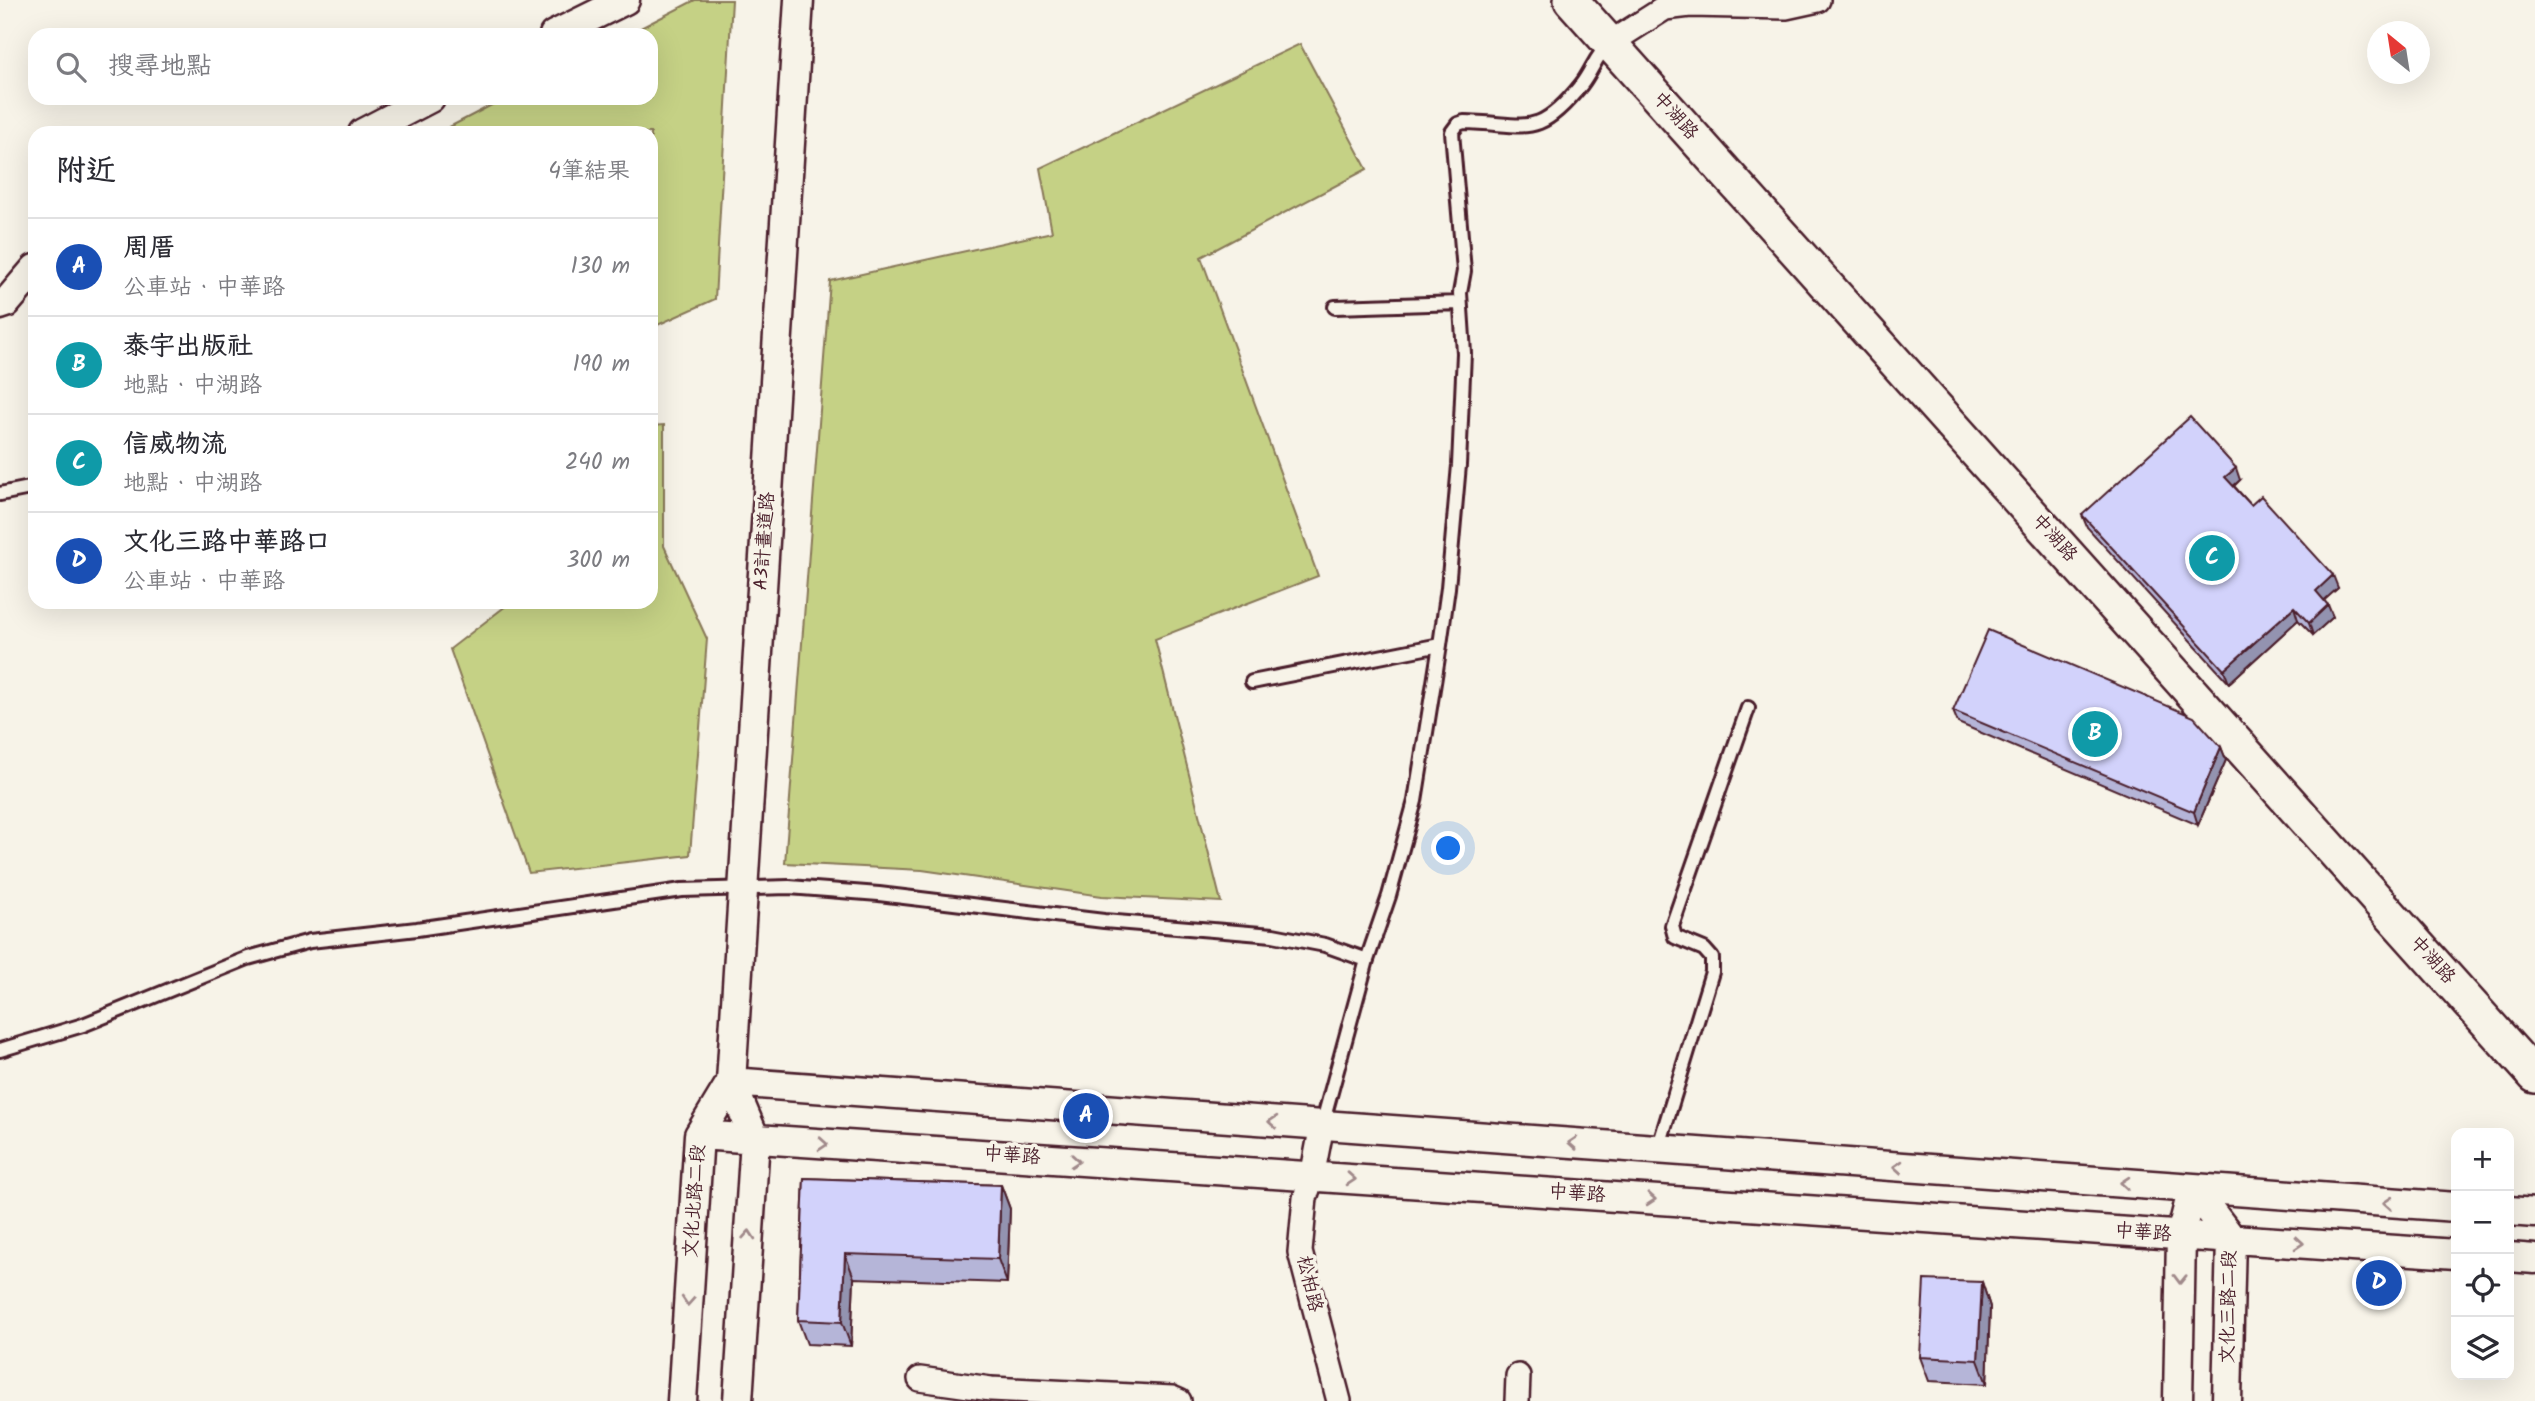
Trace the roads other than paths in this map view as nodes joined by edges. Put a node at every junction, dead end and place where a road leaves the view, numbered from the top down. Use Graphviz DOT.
graph roads {
  1 [pos="625,0"];
  2 [pos="799,0"];
  3 [pos="1571,0"];
  4 [pos="1818,0"];
  5 [pos="568,28"];
  6 [pos="1610,43"];
  7 [pos="417,105"];
  8 [pos="376,126"];
  9 [pos="28,277"];
  10 [pos="1460,303"];
  11 [pos="0,306"];
  12 [pos="1335,307"];
  13 [pos="28,488"];
  14 [pos="0,494"];
  15 [pos="1440,645"];
  16 [pos="1252,682"];
  17 [pos="1748,708"];
  18 [pos="743,888"];
  19 [pos="1367,960"];
  20 [pos="0,1050"];
  21 [pos="2535,1076"];
  22 [pos="731,1082"];
  23 [pos="1322,1125"];
  24 [pos="699,1135"];
  25 [pos="755,1139"];
  26 [pos="1658,1149"];
  27 [pos="1312,1177"];
  28 [pos="2193,1188"];
  29 [pos="2451,1208"];
  30 [pos="2514,1211"];
  31 [pos="2535,1213"];
  32 [pos="2181,1235"];
  33 [pos="2231,1238"];
  34 [pos="2451,1254"];
  35 [pos="2514,1257"];
  36 [pos="2535,1259"];
  37 [pos="1518,1376"];
  38 [pos="920,1380"];
  39 [pos="991,1395"];
  40 [pos="682,1401"];
  41 [pos="738,1401"];
  42 [pos="1179,1401"];
  43 [pos="1339,1401"];
  44 [pos="1517,1401"];
  45 [pos="2178,1401"];
  46 [pos="2227,1401"];
  1 -- 5 [label="street"];
  2 -- 18 [label="street, A3計畫道路"];
  3 -- 6 [label="main road, 中湖路"];
  4 -- 6 [label="street"];
  6 -- 10 [label="lane"];
  6 -- 21 [label="main road, 中湖路"];
  7 -- 8 [label="street"];
  9 -- 11 [label="street"];
  10 -- 12 [label="lane"];
  10 -- 15 [label="lane"];
  13 -- 14 [label="lane"];
  15 -- 16 [label="lane"];
  15 -- 19 [label="lane"];
  17 -- 26 [label="lane"];
  18 -- 19 [label="lane"];
  18 -- 20 [label="lane"];
  18 -- 22 [label="street, A3計畫道路"];
  19 -- 23 [label="lane"];
  23 -- 22 [label="street, one-way"];
  22 -- 24 [label="street, 文化北路二段"];
  22 -- 25 [label="street"];
  26 -- 23 [label="street, one-way"];
  23 -- 27 [label="street, 松柏路"];
  24 -- 25 [label="street, 中華路"];
  24 -- 40 [label="street, 文化北路二段, one-way"];
  25 -- 27 [label="street, 中華路, one-way"];
  41 -- 25 [label="street, one-way"];
  28 -- 26 [label="street, one-way"];
  27 -- 32 [label="street, 中華路, one-way"];
  27 -- 43 [label="street, 松柏路"];
  29 -- 28 [label="street, one-way"];
  28 -- 32 [label="street"];
  28 -- 33 [label="street, 文化三路二段"];
  30 -- 31 [label="street"];
  32 -- 33 [label="street, 中華路"];
  32 -- 45 [label="street, one-way"];
  33 -- 34 [label="street, 中華路, one-way"];
  33 -- 46 [label="street, 文化三路二段"];
  35 -- 36 [label="street"];
  37 -- 44 [label="street"];
  38 -- 39 [label="street"];
  39 -- 42 [label="street"];
}
